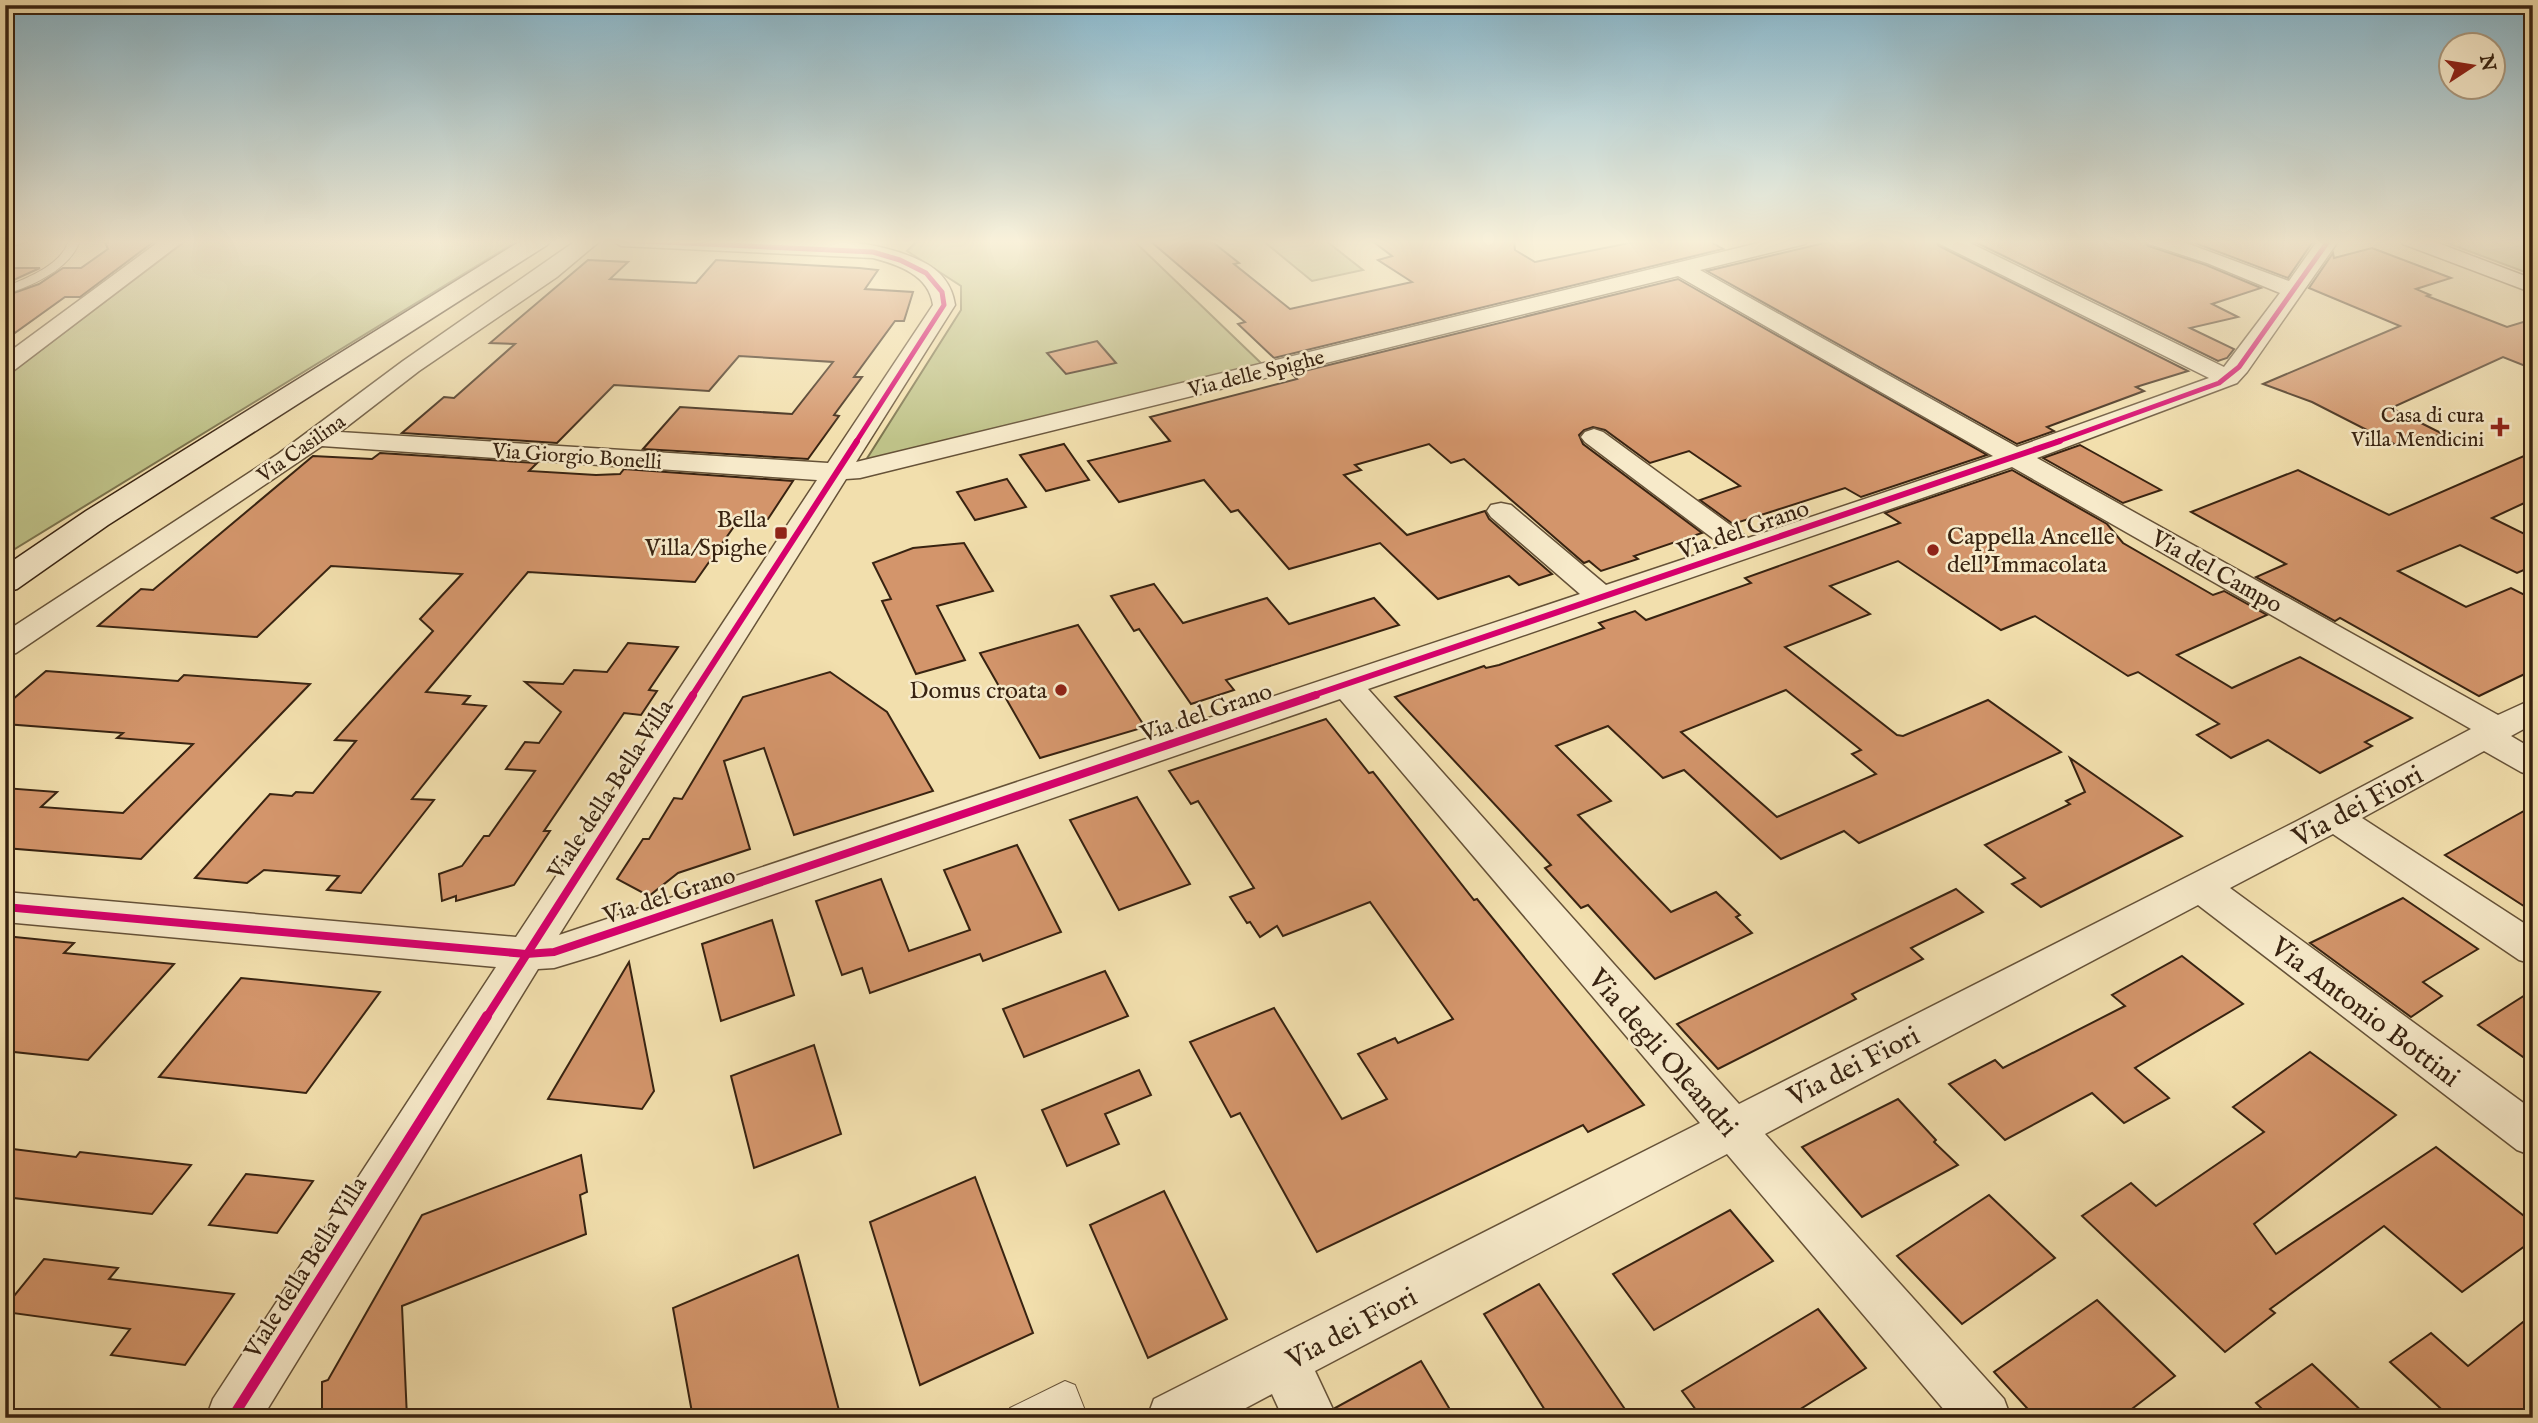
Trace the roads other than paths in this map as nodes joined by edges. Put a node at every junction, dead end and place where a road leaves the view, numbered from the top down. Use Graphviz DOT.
graph roads {
  1 [pos="85,306"];
  2 [pos="433,306"];
  3 [pos="499,306"];
  4 [pos="943,306"];
  5 [pos="1528,306"];
  6 [pos="1748,306"];
  7 [pos="2083,306"];
  8 [pos="2281,306"];
  9 [pos="5,366"];
  10 [pos="2228,377"];
  11 [pos="317,438"];
  12 [pos="1594,438"];
  13 [pos="2015,457"];
  14 [pos="837,472"];
  15 [pos="1501,511"];
  16 [pos="1745,548"];
  17 [pos="5,582"];
  18 [pos="1602,597"];
  19 [pos="5,646"];
  20 [pos="1346,685"];
  21 [pos="2504,725"];
  22 [pos="2533,764"];
  23 [pos="2334,817"];
  24 [pos="2200,886"];
  25 [pos="5,906"];
  26 [pos="2533,949"];
  27 [pos="526,954"];
  28 [pos="1731,1129"];
  29 [pos="2533,1136"];
  30 [pos="1283,1362"];
  31 [pos="232,1418"];
  32 [pos="1020,1418"];
  33 [pos="1074,1418"];
  34 [pos="1173,1418"];
  35 [pos="1311,1418"];
  36 [pos="1985,1418"];
  1 -- 9 [label="street"];
  2 -- 17 [label="main road, Via Casilina"];
  3 -- 11 [label="street, Via Casilina"];
  4 -- 14 [label="street, Viale della Bella Villa"];
  5 -- 14 [label="street, Via delle Spighe"];
  6 -- 13 [label="street, Via del Campo"];
  7 -- 10 [label="street"];
  8 -- 10 [label="street, Via del Grano"];
  10 -- 13 [label="street, Via del Grano"];
  11 -- 14 [label="street, Via Giorgio Bonelli"];
  11 -- 19 [label="street, Via Casilina"];
  12 -- 16 [label="street"];
  13 -- 16 [label="street, Via del Grano"];
  13 -- 21 [label="street, Via del Campo"];
  14 -- 27 [label="street, Viale della Bella Villa"];
  15 -- 18 [label="street"];
  16 -- 18 [label="street, Via del Grano"];
  18 -- 20 [label="street, Via del Grano"];
  20 -- 27 [label="street, Via del Grano"];
  20 -- 28 [label="street, Via degli Oleandri"];
  21 -- 22 [label="street, Via del Campo"];
  21 -- 23 [label="street, Via dei Fiori"];
  23 -- 24 [label="street, Via dei Fiori"];
  23 -- 26 [label="street"];
  24 -- 28 [label="street, Via dei Fiori"];
  24 -- 29 [label="street, Via Antonio Bottini"];
  25 -- 27 [label="street, Via del Grano"];
  27 -- 31 [label="street, Viale della Bella Villa"];
  28 -- 30 [label="street, Via dei Fiori"];
  28 -- 36 [label="street, Via degli Oleandri"];
  30 -- 34 [label="street, Via dei Fiori"];
  30 -- 35 [label="street"];
  32 -- 33 [label="lane"];
}
